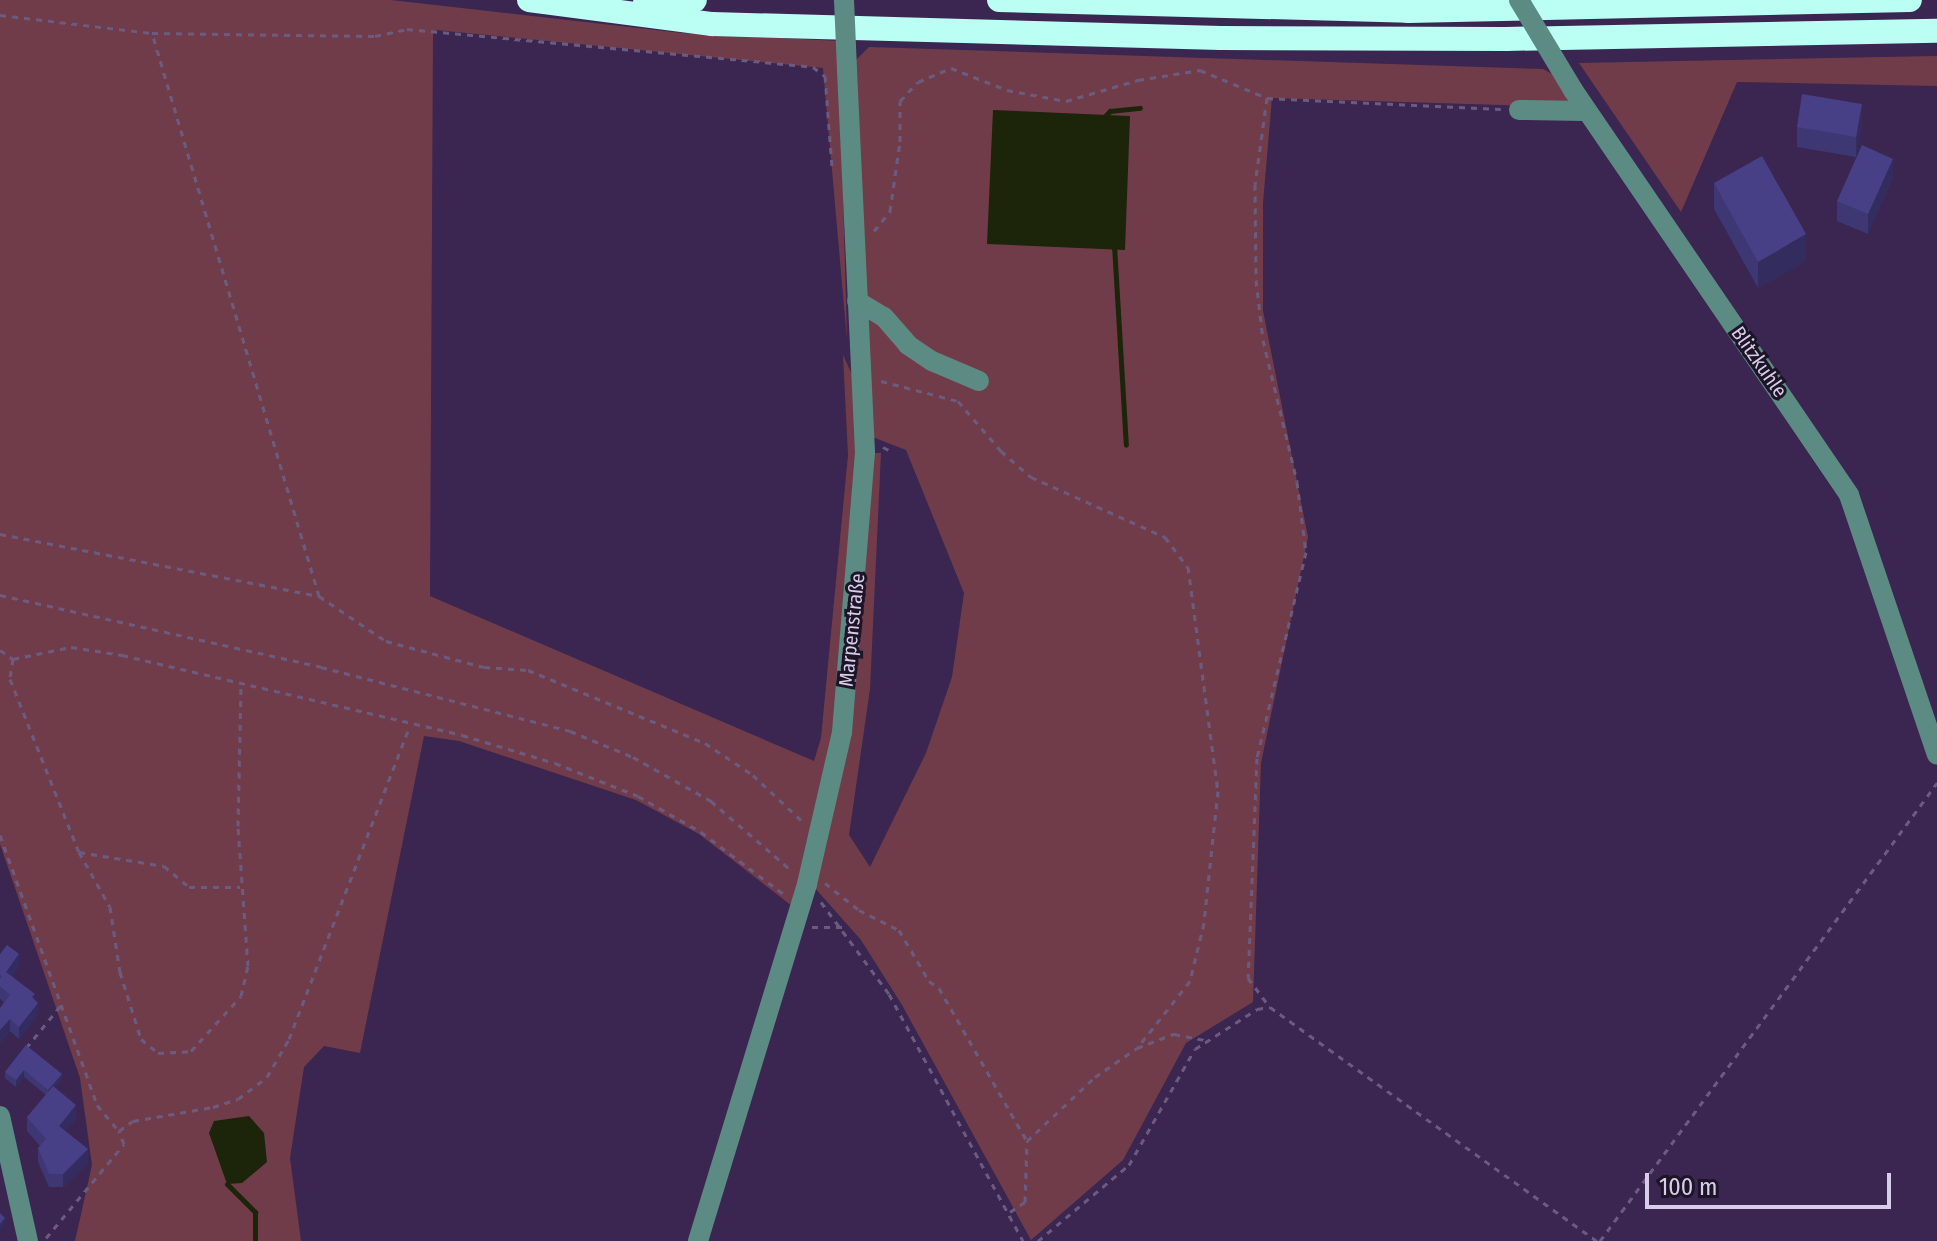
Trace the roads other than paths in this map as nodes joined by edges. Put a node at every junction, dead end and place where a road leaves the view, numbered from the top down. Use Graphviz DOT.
graph roads {
  1 [pos="529,0"];
  2 [pos="695,0"];
  3 [pos="844,0"];
  4 [pos="999,0"];
  5 [pos="1519,0"];
  6 [pos="1910,0"];
  7 [pos="558,3"];
  8 [pos="1937,31"];
  9 [pos="1519,110"];
  10 [pos="1585,111"];
  11 [pos="857,301"];
  12 [pos="979,381"];
  13 [pos="1937,755"];
  14 [pos="0,1116"];
  15 [pos="9,1195"];
  16 [pos="28,1240"];
  17 [pos="698,1241"];
  1 -- 7 [label="highway"];
  2 -- 7 [label="highway"];
  3 -- 11 [label="street, Marpenstraße, bridge"];
  4 -- 6 [label="highway"];
  5 -- 10 [label="street, Blitzkuhle, bridge"];
  7 -- 8 [label="highway"];
  9 -- 10 [label="street"];
  10 -- 13 [label="street, Blitzkuhle"];
  11 -- 12 [label="street"];
  11 -- 17 [label="street, Marpenstraße"];
  14 -- 15 [label="street"];
  15 -- 16 [label="street"];
}
